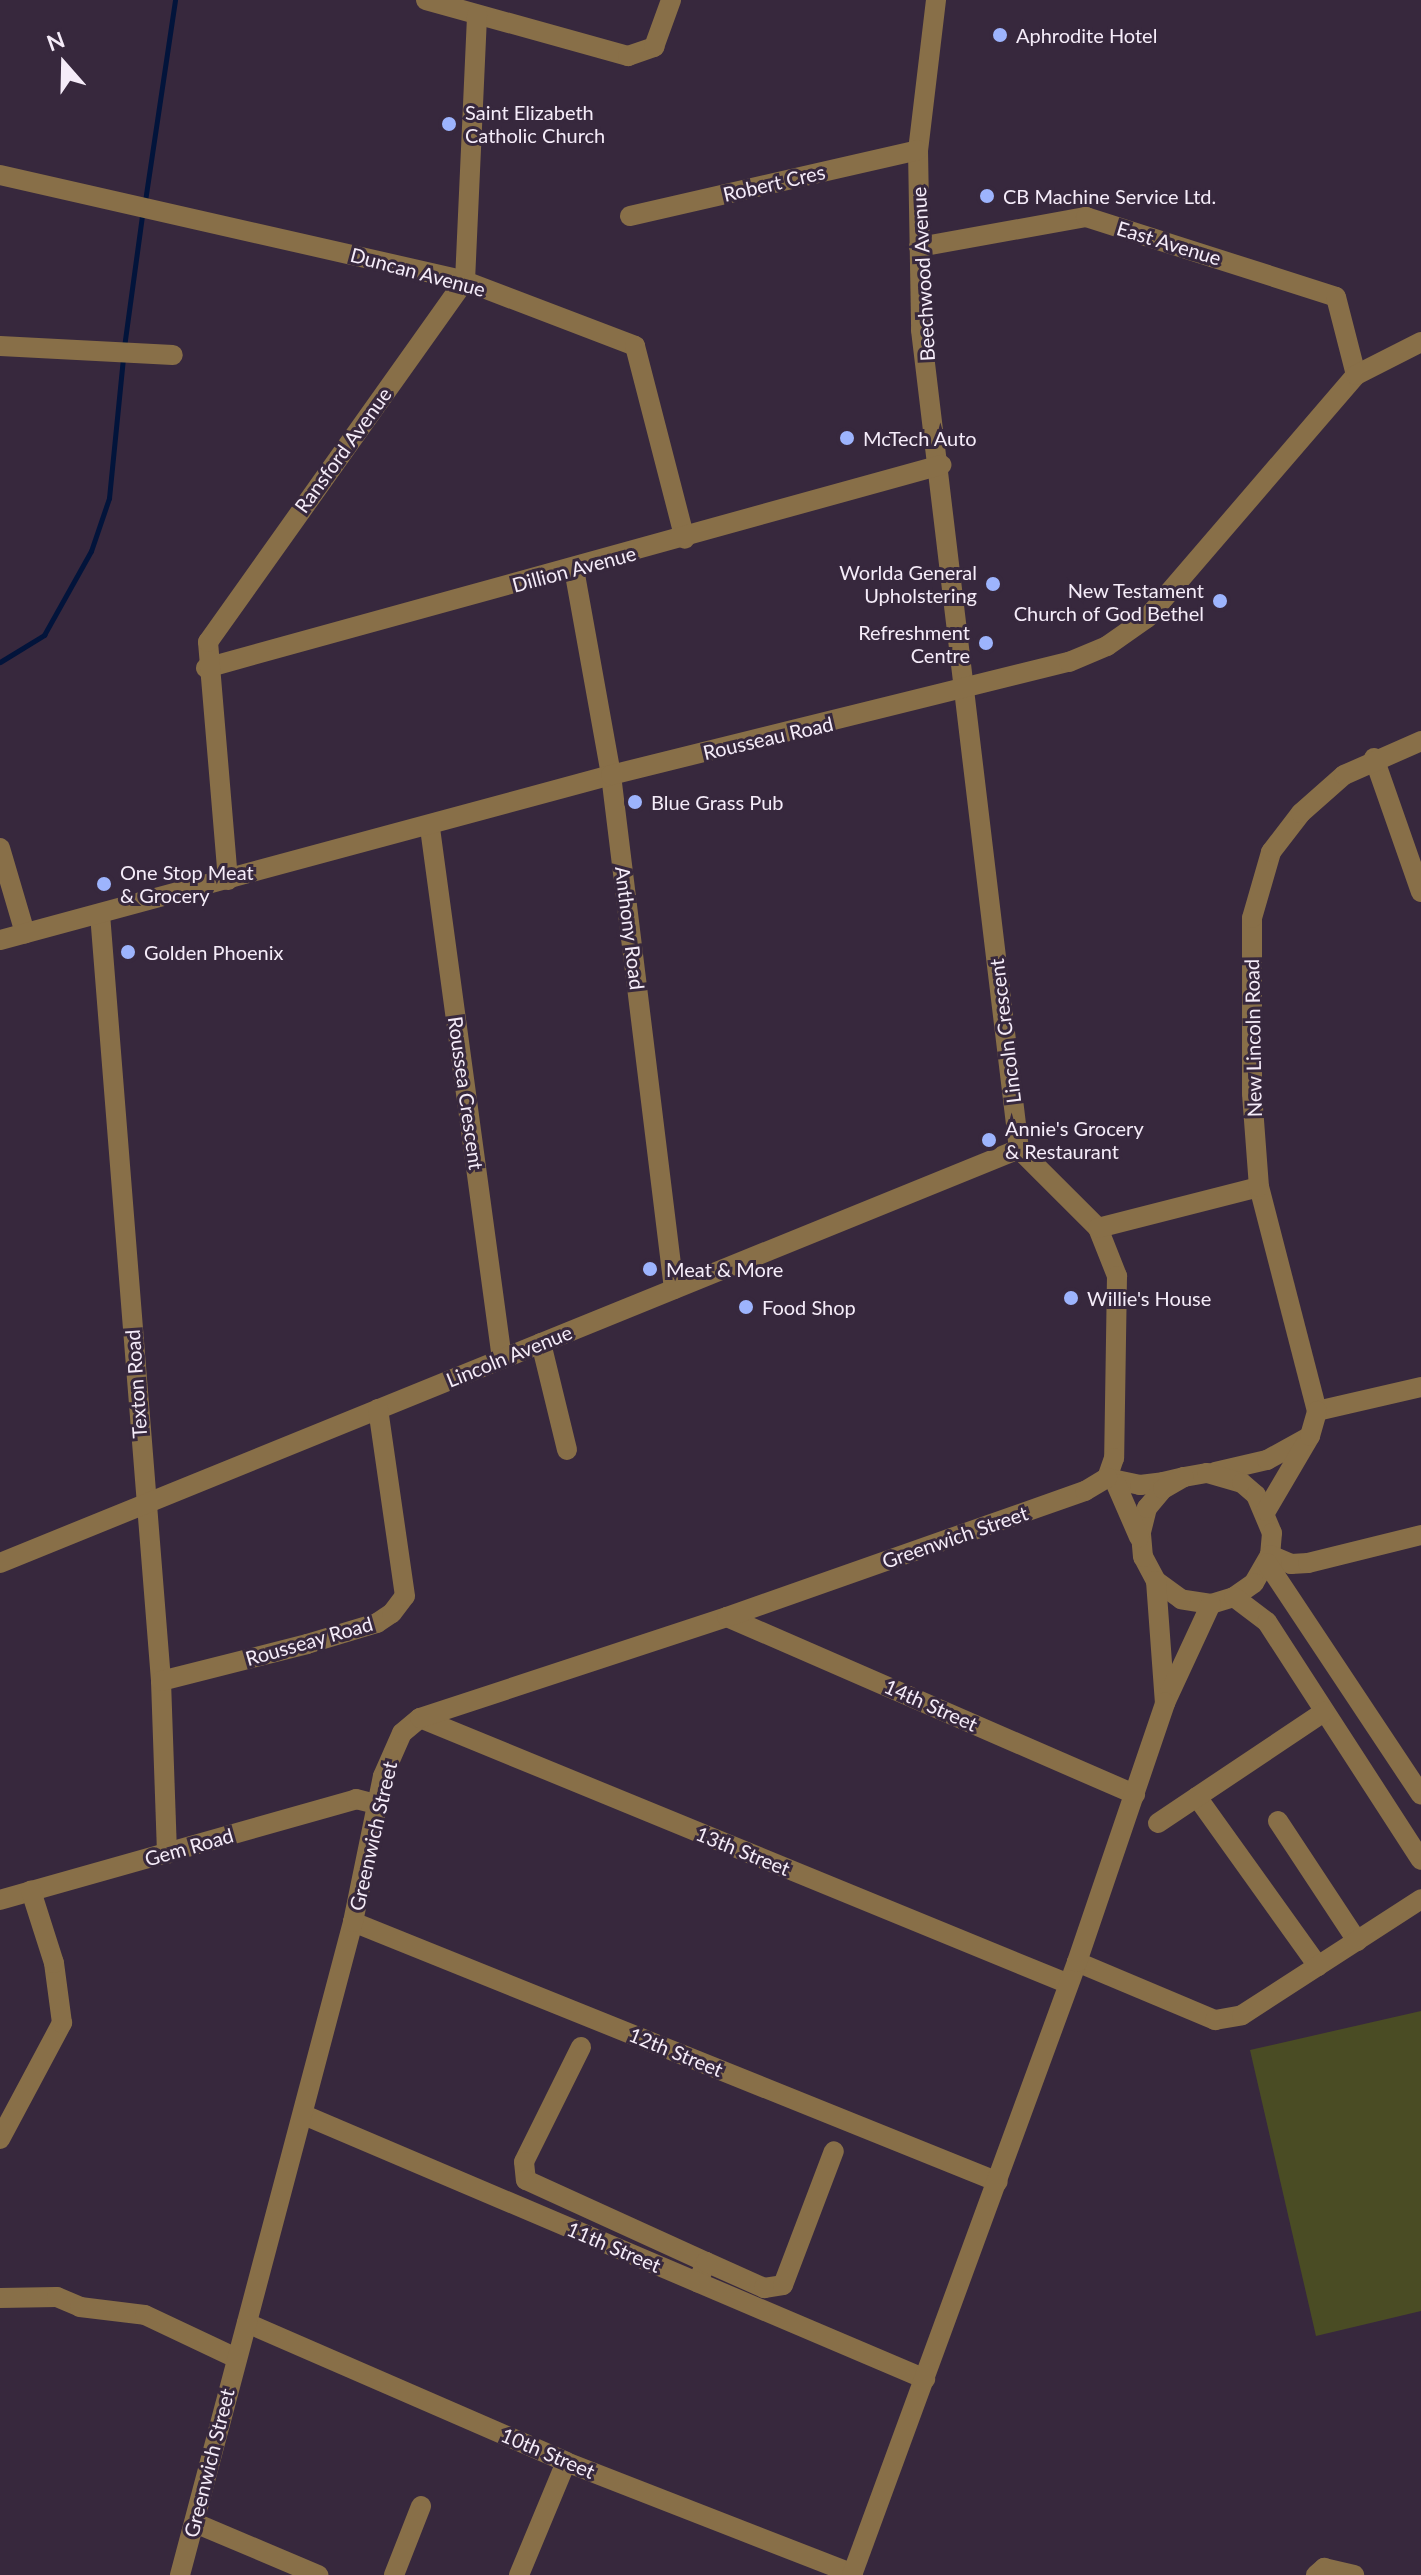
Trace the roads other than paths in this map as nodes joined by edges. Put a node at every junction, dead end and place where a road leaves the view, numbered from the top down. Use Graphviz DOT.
graph roads {
  1 [pos="426,0"];
  2 [pos="671,0"];
  3 [pos="936,0"];
  4 [pos="477,15"];
  5 [pos="918,150"];
  6 [pos="0,175"];
  7 [pos="630,216"];
  8 [pos="919,247"];
  9 [pos="465,281"];
  10 [pos="1421,342"];
  11 [pos="0,346"];
  12 [pos="173,355"];
  13 [pos="1356,375"];
  14 [pos="941,465"];
  15 [pos="685,539"];
  16 [pos="574,569"];
  17 [pos="206,668"];
  18 [pos="964,692"];
  19 [pos="1421,741"];
  20 [pos="1374,758"];
  21 [pos="611,775"];
  22 [pos="430,828"];
  23 [pos="0,848"];
  24 [pos="228,880"];
  25 [pos="1421,892"];
  26 [pos="100,914"];
  27 [pos="25,933"];
  28 [pos="0,940"];
  29 [pos="1019,1149"];
  30 [pos="1259,1187"];
  31 [pos="1098,1228"];
  32 [pos="674,1289"];
  33 [pos="541,1343"];
  34 [pos="502,1359"];
  35 [pos="1421,1387"];
  36 [pos="378,1409"];
  37 [pos="1317,1411"];
  38 [pos="1310,1436"];
  39 [pos="567,1450"];
  40 [pos="1207,1473"];
  41 [pos="1184,1477"];
  42 [pos="1112,1481"];
  43 [pos="145,1504"];
  44 [pos="1266,1511"];
  45 [pos="1421,1535"];
  46 [pos="1143,1557"];
  47 [pos="1268,1559"];
  48 [pos="0,1563"];
  49 [pos="1156,1581"];
  50 [pos="1234,1597"];
  51 [pos="1211,1604"];
  52 [pos="727,1617"];
  53 [pos="161,1681"];
  54 [pos="1165,1703"];
  55 [pos="1324,1712"];
  56 [pos="420,1718"];
  57 [pos="1135,1794"];
  58 [pos="1421,1795"];
  59 [pos="1197,1797"];
  60 [pos="376,1804"];
  61 [pos="1278,1821"];
  62 [pos="1158,1823"];
  63 [pos="167,1854"];
  64 [pos="1421,1860"];
  65 [pos="31,1891"];
  66 [pos="1421,1899"];
  67 [pos="0,1900"];
  68 [pos="353,1922"];
  69 [pos="1357,1941"];
  70 [pos="1077,1962"];
  71 [pos="1318,1966"];
  72 [pos="1066,1983"];
  73 [pos="581,2047"];
  74 [pos="304,2115"];
  75 [pos="0,2139"];
  76 [pos="834,2151"];
  77 [pos="998,2182"];
  78 [pos="706,2262"];
  79 [pos="698,2282"];
  80 [pos="1,2302"];
  81 [pos="247,2323"];
  82 [pos="236,2358"];
  83 [pos="925,2379"];
  84 [pos="566,2462"];
  85 [pos="421,2506"];
  86 [pos="195,2523"];
  87 [pos="853,2574"];
  88 [pos="180,2575"];
  89 [pos="318,2575"];
  90 [pos="394,2575"];
  91 [pos="519,2575"];
  92 [pos="1316,2575"];
  93 [pos="1354,2575"];
  1 -- 4 [label="street"];
  2 -- 4 [label="street"];
  3 -- 5 [label="street, Beechwood Avenue"];
  4 -- 9 [label="street"];
  5 -- 7 [label="street, Robert Cres"];
  5 -- 8 [label="street, Beechwood Avenue"];
  6 -- 9 [label="street, Duncan Avenue"];
  8 -- 13 [label="street, East Avenue"];
  8 -- 14 [label="street, Beechwood Avenue"];
  9 -- 15 [label="street, Duncan Avenue"];
  9 -- 17 [label="street, Ransford Avenue"];
  10 -- 13 [label="street, Rousseau Road"];
  11 -- 12 [label="street"];
  13 -- 18 [label="street, Rousseau Road"];
  14 -- 15 [label="street, Dillion Avenue"];
  14 -- 18 [label="street, Beechwood Avenue"];
  15 -- 16 [label="street, Dillion Avenue"];
  16 -- 17 [label="street, Dillion Avenue"];
  16 -- 21 [label="street, Anthony Road"];
  17 -- 24 [label="street, Ransford Avenue"];
  18 -- 21 [label="street, Rousseau Road"];
  18 -- 29 [label="street, Lincoln Crescent"];
  19 -- 20 [label="street, New Lincoln Road"];
  20 -- 25 [label="street"];
  20 -- 30 [label="street, New Lincoln Road"];
  21 -- 22 [label="street, Rousseau Road"];
  21 -- 32 [label="street, Anthony Road"];
  22 -- 24 [label="street, Rousseau Road"];
  22 -- 34 [label="street, Roussea Crescent"];
  23 -- 27 [label="street"];
  24 -- 26 [label="street, Rousseau Road"];
  26 -- 27 [label="street, Rousseau Road"];
  26 -- 43 [label="street, Texton Road"];
  27 -- 28 [label="street, Rousseau Road"];
  29 -- 31 [label="street"];
  29 -- 32 [label="street, Lincoln Avenue"];
  30 -- 31 [label="street"];
  30 -- 37 [label="street, New Lincoln Road"];
  31 -- 42 [label="street"];
  32 -- 33 [label="street, Lincoln Avenue"];
  33 -- 34 [label="street, Lincoln Avenue"];
  33 -- 39 [label="street"];
  34 -- 36 [label="street, Lincoln Avenue"];
  35 -- 37 [label="street"];
  36 -- 43 [label="street, Lincoln Avenue"];
  36 -- 53 [label="street, Rousseay Road"];
  37 -- 38 [label="street"];
  38 -- 40 [label="street"];
  38 -- 44 [label="street"];
  40 -- 41 [label="street"];
  40 -- 44 [label="street"];
  41 -- 42 [label="street"];
  41 -- 46 [label="street"];
  42 -- 46 [label="street"];
  42 -- 52 [label="street, Greenwich Street"];
  43 -- 48 [label="street, Lincoln Avenue"];
  43 -- 53 [label="street, Texton Road"];
  44 -- 47 [label="street"];
  45 -- 47 [label="street"];
  46 -- 49 [label="street"];
  47 -- 50 [label="street"];
  47 -- 58 [label="street"];
  49 -- 51 [label="street"];
  49 -- 54 [label="street"];
  50 -- 51 [label="street"];
  50 -- 55 [label="street"];
  51 -- 54 [label="street"];
  52 -- 56 [label="street, Greenwich Street"];
  52 -- 57 [label="street, 14th Street"];
  53 -- 63 [label="street, Texton Road"];
  54 -- 57 [label="street"];
  55 -- 59 [label="street"];
  55 -- 64 [label="street"];
  56 -- 60 [label="street, Greenwich Street"];
  56 -- 72 [label="street, 13th Street"];
  57 -- 70 [label="street"];
  59 -- 62 [label="street"];
  59 -- 71 [label="street"];
  60 -- 63 [label="street, Gem Road"];
  60 -- 68 [label="street, Greenwich Street"];
  61 -- 69 [label="street"];
  63 -- 65 [label="street, Gem Road"];
  65 -- 67 [label="street, Gem Road"];
  65 -- 75 [label="street"];
  66 -- 69 [label="street"];
  68 -- 74 [label="street, Greenwich Street"];
  68 -- 77 [label="street, 12th Street"];
  69 -- 71 [label="street"];
  70 -- 71 [label="street"];
  70 -- 72 [label="street"];
  72 -- 77 [label="street"];
  73 -- 78 [label="street"];
  74 -- 79 [label="street, 11th Street"];
  74 -- 81 [label="street, Greenwich Street"];
  76 -- 78 [label="street"];
  77 -- 83 [label="street"];
  78 -- 79 [label="street"];
  79 -- 83 [label="street, 11th Street"];
  80 -- 82 [label="street"];
  81 -- 82 [label="street, Greenwich Street"];
  81 -- 84 [label="street, 10th Street"];
  82 -- 86 [label="street, Greenwich Street"];
  83 -- 87 [label="street"];
  84 -- 87 [label="street, 10th Street"];
  84 -- 91 [label="street"];
  85 -- 90 [label="street"];
  86 -- 88 [label="street, Greenwich Street"];
  86 -- 89 [label="street"];
  92 -- 93 [label="street"];
}
